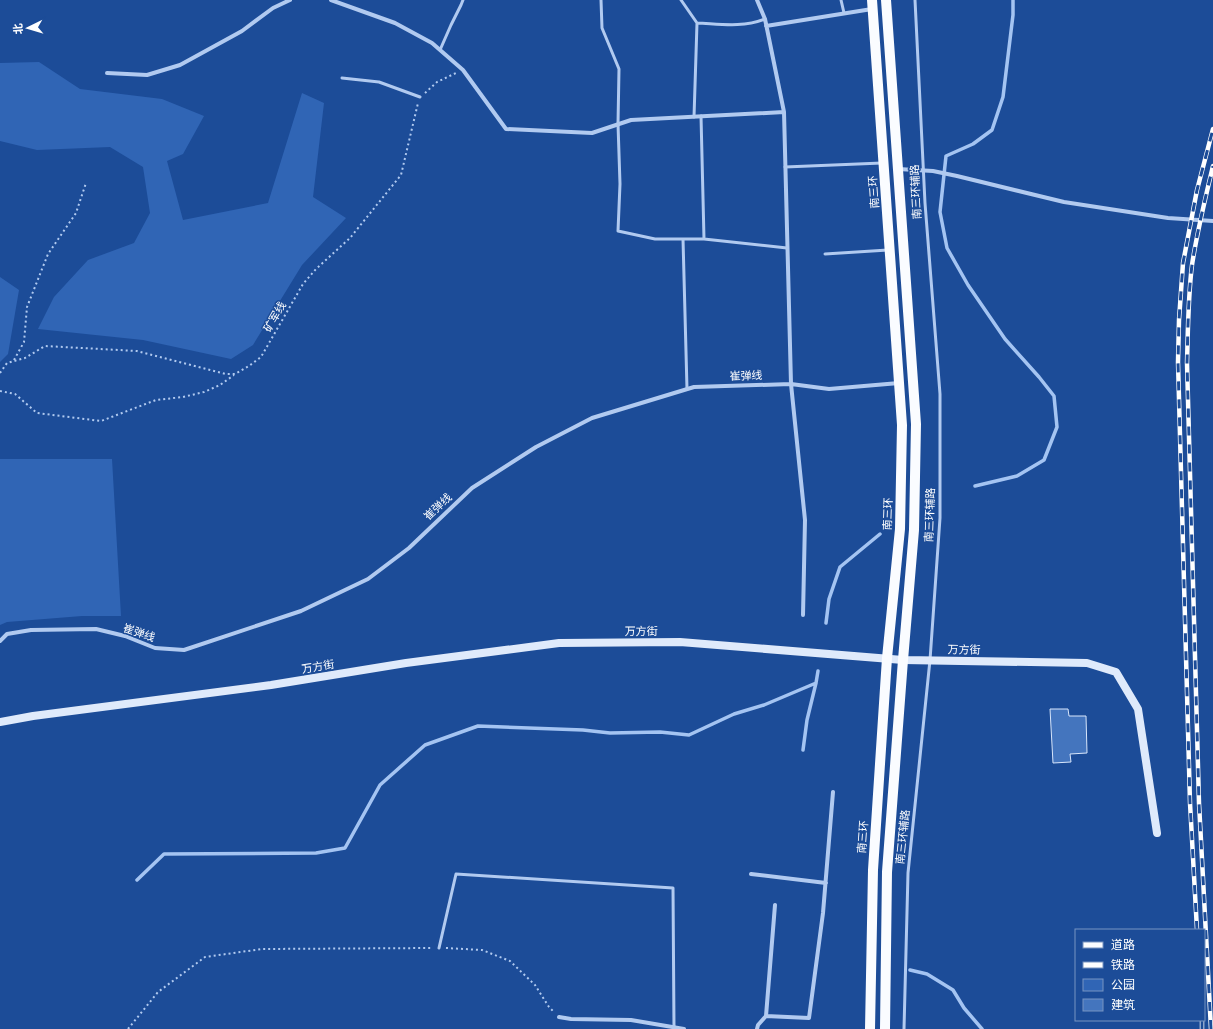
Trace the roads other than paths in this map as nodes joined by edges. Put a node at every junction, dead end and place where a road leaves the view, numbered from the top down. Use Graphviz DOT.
graph roads {
  1 [pos="290,0"];
  2 [pos="330,0"];
  3 [pos="463,0"];
  4 [pos="601,0"];
  5 [pos="681,0"];
  6 [pos="757,0"];
  7 [pos="841,0"];
  8 [pos="887,0"];
  9 [pos="915,0"];
  10 [pos="873,4"];
  11 [pos="844,13"];
  12 [pos="765,20"];
  13 [pos="697,23"];
  14 [pos="766,26"];
  15 [pos="440,50"];
  16 [pos="108,73"];
  17 [pos="342,78"];
  18 [pos="420,97"];
  19 [pos="784,112"];
  20 [pos="694,116"];
  21 [pos="702,116"];
  22 [pos="618,124"];
  23 [pos="884,162"];
  24 [pos="786,167"];
  25 [pos="898,169"];
  26 [pos="924,171"];
  27 [pos="1212,222"];
  28 [pos="683,239"];
  29 [pos="704,239"];
  30 [pos="787,248"];
  31 [pos="890,250"];
  32 [pos="825,254"];
  33 [pos="899,383"];
  34 [pos="791,384"];
  35 [pos="687,389"];
  36 [pos="803,615"];
  37 [pos="0,642"];
  38 [pos="887,658"];
  39 [pos="903,660"];
  40 [pos="930,660"];
  41 [pos="0,722"];
  42 [pos="833,792"];
  43 [pos="1157,834"];
  44 [pos="751,874"];
  45 [pos="826,883"];
  46 [pos="775,906"];
  47 [pos="438,948"];
  48 [pos="766,1016"];
  49 [pos="559,1017"];
  50 [pos="674,1027"];
  51 [pos="684,1029"];
  52 [pos="757,1029"];
  53 [pos="870,1029"];
  54 [pos="885,1029"];
  55 [pos="904,1029"];
  1 -- 16 [label="street"];
  2 -- 15 [label="street"];
  3 -- 15 [label="lane"];
  4 -- 22 [label="lane"];
  5 -- 13 [label="lane"];
  6 -- 12 [label="street"];
  7 -- 11 [label="lane"];
  8 -- 25 [label="main road"];
  9 -- 26 [label="lane, 南三环辅路"];
  10 -- 11 [label="street"];
  10 -- 23 [label="main road, 南三环"];
  11 -- 14 [label="street"];
  12 -- 13 [label="lane"];
  12 -- 14 [label="street"];
  13 -- 20 [label="lane"];
  14 -- 19 [label="street"];
  15 -- 22 [label="street"];
  17 -- 18 [label="lane"];
  19 -- 21 [label="street"];
  19 -- 24 [label="street"];
  20 -- 21 [label="street"];
  20 -- 22 [label="street"];
  21 -- 29 [label="lane"];
  22 -- 28 [label="lane"];
  23 -- 24 [label="lane"];
  23 -- 31 [label="main road, 南三环"];
  24 -- 30 [label="street"];
  25 -- 26 [label="street"];
  25 -- 39 [label="main road"];
  26 -- 27 [label="street"];
  26 -- 40 [label="lane, 南三环辅路"];
  28 -- 29 [label="lane"];
  28 -- 35 [label="lane"];
  29 -- 30 [label="lane"];
  30 -- 34 [label="street"];
  31 -- 32 [label="lane"];
  31 -- 33 [label="main road, 南三环"];
  33 -- 34 [label="street, 崔弹线"];
  33 -- 38 [label="main road, 南三环"];
  34 -- 35 [label="street, 崔弹线"];
  34 -- 36 [label="street"];
  35 -- 37 [label="street, 崔弹线"];
  38 -- 39 [label="street, 万方街"];
  38 -- 41 [label="street, 万方街"];
  38 -- 53 [label="main road, 南三环"];
  39 -- 40 [label="street, 万方街"];
  39 -- 54 [label="main road"];
  40 -- 43 [label="street, 万方街"];
  40 -- 55 [label="lane, 南三环辅路"];
  42 -- 45 [label="street"];
  44 -- 45 [label="street"];
  45 -- 48 [label="street"];
  46 -- 48 [label="street"];
  47 -- 50 [label="lane"];
  48 -- 52 [label="street"];
  49 -- 50 [label="street"];
  50 -- 51 [label="street"];
}
